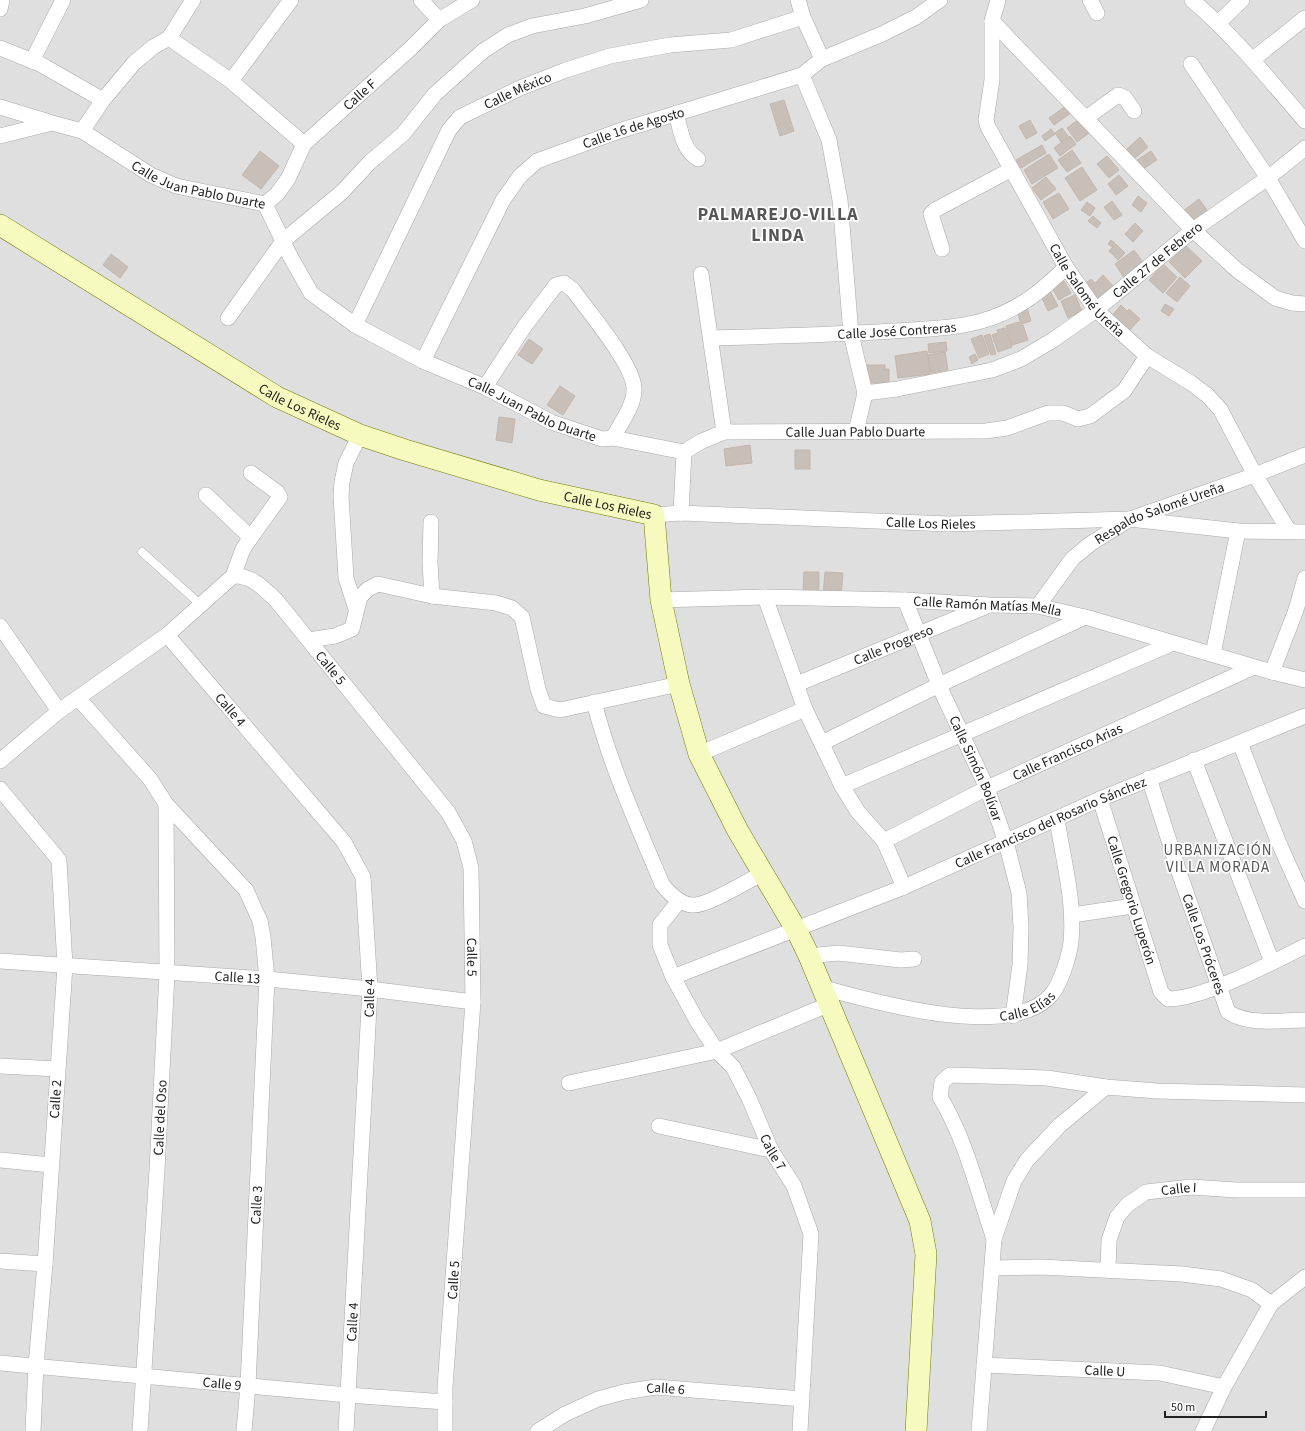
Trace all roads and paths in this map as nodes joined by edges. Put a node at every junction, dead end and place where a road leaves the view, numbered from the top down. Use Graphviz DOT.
graph roads {
  1 [pos="2,0"];
  2 [pos="63,0"];
  3 [pos="193,0"];
  4 [pos="291,0"];
  5 [pos="421,0"];
  6 [pos="472,0"];
  7 [pos="641,0"];
  8 [pos="798,0"];
  9 [pos="940,0"];
  10 [pos="998,0"];
  11 [pos="1090,0"];
  12 [pos="1192,0"];
  13 [pos="1242,0"];
  14 [pos="0,9"];
  15 [pos="1097,13"];
  16 [pos="803,17"];
  17 [pos="1305,18"];
  18 [pos="439,20"];
  19 [pos="992,21"];
  20 [pos="1218,22"];
  21 [pos="169,38"];
  22 [pos="0,48"];
  23 [pos="822,59"];
  24 [pos="1252,60"];
  25 [pos="32,61"];
  26 [pos="1192,64"];
  27 [pos="802,75"];
  28 [pos="231,81"];
  29 [pos="103,100"];
  30 [pos="0,107"];
  31 [pos="1134,111"];
  32 [pos="676,113"];
  33 [pos="1086,118"];
  34 [pos="1305,121"];
  35 [pos="52,124"];
  36 [pos="82,131"];
  37 [pos="0,136"];
  38 [pos="304,144"];
  39 [pos="1305,148"];
  40 [pos="698,159"];
  41 [pos="1010,170"];
  42 [pos="1268,178"];
  43 [pos="265,204"];
  44 [pos="0,225"];
  45 [pos="1193,230"];
  46 [pos="283,241"];
  47 [pos="1305,242"];
  48 [pos="942,249"];
  49 [pos="1066,267"];
  50 [pos="701,274"];
  51 [pos="1305,304"];
  52 [pos="1096,310"];
  53 [pos="228,318"];
  54 [pos="355,325"];
  55 [pos="850,334"];
  56 [pos="711,338"];
  57 [pos="1147,356"];
  58 [pos="423,361"];
  59 [pos="485,387"];
  60 [pos="865,393"];
  61 [pos="724,432"];
  62 [pos="856,432"];
  63 [pos="360,435"];
  64 [pos="613,438"];
  65 [pos="684,452"];
  66 [pos="1305,455"];
  67 [pos="251,473"];
  68 [pos="1255,475"];
  69 [pos="206,495"];
  70 [pos="680,513"];
  71 [pos="654,515"];
  72 [pos="1130,519"];
  73 [pos="431,522"];
  74 [pos="1238,531"];
  75 [pos="1289,531"];
  76 [pos="1305,532"];
  77 [pos="249,540"];
  78 [pos="142,552"];
  79 [pos="233,576"];
  80 [pos="1305,578"];
  81 [pos="432,596"];
  82 [pos="765,597"];
  83 [pos="661,600"];
  84 [pos="905,600"];
  85 [pos="200,605"];
  86 [pos="990,605"];
  87 [pos="1038,606"];
  88 [pos="356,609"];
  89 [pos="1086,617"];
  90 [pos="0,626"];
  91 [pos="918,634"];
  92 [pos="168,635"];
  93 [pos="309,640"];
  94 [pos="1173,643"];
  95 [pos="1213,654"];
  96 [pos="1254,667"];
  97 [pos="1272,672"];
  98 [pos="1305,680"];
  99 [pos="679,684"];
  100 [pos="797,684"];
  101 [pos="939,685"];
  102 [pos="78,698"];
  103 [pos="594,702"];
  104 [pos="805,709"];
  105 [pos="59,711"];
  106 [pos="1304,719"];
  107 [pos="961,734"];
  108 [pos="822,743"];
  109 [pos="1240,743"];
  110 [pos="699,754"];
  111 [pos="0,759"];
  112 [pos="1194,760"];
  113 [pos="1149,778"];
  114 [pos="842,786"];
  115 [pos="987,788"];
  116 [pos="0,789"];
  117 [pos="1100,799"];
  118 [pos="166,804"];
  119 [pos="1057,819"];
  120 [pos="884,841"];
  121 [pos="1006,842"];
  122 [pos="763,873"];
  123 [pos="904,888"];
  124 [pos="679,901"];
  125 [pos="1305,901"];
  126 [pos="1133,906"];
  127 [pos="1072,915"];
  128 [pos="797,931"];
  129 [pos="1305,946"];
  130 [pos="810,956"];
  131 [pos="914,959"];
  132 [pos="0,961"];
  133 [pos="1272,962"];
  134 [pos="65,966"];
  135 [pos="167,974"];
  136 [pos="673,978"];
  137 [pos="267,979"];
  138 [pos="1218,986"];
  139 [pos="370,988"];
  140 [pos="827,996"];
  141 [pos="473,1002"];
  142 [pos="1014,1016"];
  143 [pos="1305,1020"];
  144 [pos="717,1051"];
  145 [pos="0,1066"];
  146 [pos="57,1069"];
  147 [pos="569,1083"];
  148 [pos="1106,1087"];
  149 [pos="1305,1095"];
  150 [pos="659,1126"];
  151 [pos="771,1150"];
  152 [pos="0,1160"];
  153 [pos="51,1165"];
  154 [pos="1305,1190"];
  155 [pos="994,1239"];
  156 [pos="0,1261"];
  157 [pos="45,1264"];
  158 [pos="992,1268"];
  159 [pos="1108,1270"];
  160 [pos="1305,1277"];
  161 [pos="1271,1304"];
  162 [pos="0,1362"];
  163 [pos="36,1365"];
  164 [pos="984,1365"];
  165 [pos="143,1376"];
  166 [pos="248,1385"];
  167 [pos="1224,1387"];
  168 [pos="348,1395"];
  169 [pos="802,1399"];
  170 [pos="445,1402"];
  171 [pos="33,1431"];
  172 [pos="140,1431"];
  173 [pos="244,1431"];
  174 [pos="346,1431"];
  175 [pos="445,1431"];
  176 [pos="538,1431"];
  177 [pos="800,1431"];
  178 [pos="916,1431"];
  179 [pos="979,1431"];
  180 [pos="1203,1431"];
  1 -- 14 [label="street"];
  2 -- 25 [label="street"];
  3 -- 21 [label="street"];
  4 -- 28 [label="street"];
  5 -- 18 [label="street"];
  6 -- 18 [label="street, Calle F"];
  7 -- 46 [label="street"];
  8 -- 16 [label="street"];
  9 -- 23 [label="street, Calle 16 de Agosto"];
  10 -- 19 [label="street, Calle Salomé Ureña"];
  11 -- 15 [label="street"];
  12 -- 20 [label="street"];
  13 -- 20 [label="street"];
  16 -- 23 [label="street"];
  16 -- 54 [label="street, Calle México"];
  17 -- 24 [label="street"];
  18 -- 38 [label="street, Calle F"];
  19 -- 33 [label="street"];
  19 -- 41 [label="street, Calle Salomé Ureña"];
  20 -- 24 [label="street"];
  21 -- 28 [label="street"];
  21 -- 29 [label="street"];
  22 -- 25 [label="street"];
  23 -- 27 [label="street, Calle 16 de Agosto"];
  24 -- 34 [label="street"];
  25 -- 29 [label="street"];
  26 -- 42 [label="street"];
  27 -- 32 [label="street, Calle 16 de Agosto"];
  27 -- 55 [label="street"];
  28 -- 38 [label="street"];
  29 -- 36 [label="street"];
  30 -- 35 [label="street"];
  31 -- 33 [label="street"];
  32 -- 40 [label="street"];
  32 -- 58 [label="street, Calle 16 de Agosto"];
  33 -- 45 [label="street"];
  35 -- 36 [label="street, Calle Juan Pablo Duarte"];
  35 -- 37 [label="street, Calle Juan Pablo Duarte"];
  36 -- 43 [label="street, Calle Juan Pablo Duarte"];
  38 -- 43 [label="street, Calle F"];
  39 -- 42 [label="street, Calle 27 de Febrero"];
  41 -- 48 [label="street"];
  41 -- 49 [label="street, Calle Salomé Ureña"];
  42 -- 45 [label="street, Calle 27 de Febrero"];
  42 -- 47 [label="street"];
  43 -- 46 [label="street, Calle Juan Pablo Duarte"];
  44 -- 63 [label="street, Calle Los Rieles"];
  45 -- 51 [label="street"];
  45 -- 52 [label="street, Calle 27 de Febrero"];
  46 -- 53 [label="street"];
  46 -- 54 [label="street, Calle Juan Pablo Duarte"];
  49 -- 52 [label="street, Calle Salomé Ureña"];
  49 -- 55 [label="street, Calle José Contreras"];
  50 -- 56 [label="street"];
  52 -- 57 [label="street, Calle Salomé Ureña"];
  52 -- 60 [label="street, Calle 27 de Febrero"];
  54 -- 58 [label="street, Calle Juan Pablo Duarte"];
  55 -- 56 [label="street, Calle José Contreras"];
  55 -- 60 [label="street"];
  56 -- 61 [label="street"];
  57 -- 62 [label="street, Calle Juan Pablo Duarte"];
  57 -- 68 [label="street, Calle Salomé Ureña"];
  58 -- 59 [label="street, Calle Juan Pablo Duarte"];
  59 -- 64 [label="street, Calle Juan Pablo Duarte"];
  59 -- 64 [label="street"];
  60 -- 62 [label="street"];
  61 -- 62 [label="street, Calle Juan Pablo Duarte"];
  61 -- 65 [label="street, Calle Juan Pablo Duarte"];
  63 -- 71 [label="street, Calle Los Rieles"];
  63 -- 88 [label="street"];
  64 -- 65 [label="street, Calle Juan Pablo Duarte"];
  65 -- 70 [label="street"];
  66 -- 68 [label="street, Respaldo Salomé Ureña"];
  67 -- 77 [label="street"];
  68 -- 72 [label="street, Respaldo Salomé Ureña"];
  68 -- 75 [label="street, Calle Salomé Ureña"];
  69 -- 77 [label="street"];
  70 -- 71 [label="street, Calle Los Rieles"];
  70 -- 72 [label="street, Calle Los Rieles"];
  71 -- 83 [label="street"];
  72 -- 74 [label="street, Calle Los Rieles"];
  72 -- 87 [label="street, Respaldo Salomé Ureña"];
  73 -- 81 [label="street"];
  74 -- 75 [label="street, Calle Los Rieles"];
  74 -- 95 [label="street"];
  75 -- 76 [label="street, Calle Los Rieles"];
  77 -- 79 [label="street"];
  78 -- 85 [label="lane"];
  79 -- 85 [label="street"];
  79 -- 93 [label="street, Calle 5"];
  80 -- 97 [label="street"];
  81 -- 88 [label="street"];
  81 -- 103 [label="street"];
  82 -- 83 [label="street, Calle Ramón Matías Mella"];
  82 -- 84 [label="street, Calle Ramón Matías Mella"];
  82 -- 100 [label="street"];
  83 -- 99 [label="street"];
  84 -- 86 [label="street, Calle Ramón Matías Mella"];
  84 -- 91 [label="street, Calle Simón Bolívar"];
  85 -- 92 [label="street"];
  86 -- 87 [label="street, Calle Ramón Matías Mella"];
  86 -- 91 [label="street, Calle Progreso"];
  87 -- 89 [label="street, Calle Ramón Matías Mella"];
  88 -- 93 [label="street"];
  89 -- 94 [label="street, Calle Ramón Matías Mella"];
  89 -- 101 [label="street"];
  90 -- 105 [label="street"];
  91 -- 100 [label="street, Calle Progreso"];
  91 -- 101 [label="street, Calle Simón Bolívar"];
  92 -- 102 [label="street"];
  92 -- 139 [label="street, Calle 4"];
  93 -- 141 [label="street, Calle 5"];
  94 -- 95 [label="street, Calle Ramón Matías Mella"];
  94 -- 107 [label="street"];
  95 -- 96 [label="street, Calle Ramón Matías Mella"];
  96 -- 97 [label="street, Calle Ramón Matías Mella"];
  96 -- 115 [label="street, Calle Francisco Arias"];
  97 -- 98 [label="street, Calle Ramón Matías Mella"];
  99 -- 103 [label="street"];
  99 -- 110 [label="street"];
  100 -- 104 [label="street"];
  101 -- 107 [label="street, Calle Simón Bolívar"];
  101 -- 108 [label="street"];
  102 -- 105 [label="street"];
  102 -- 118 [label="street, Calle 3"];
  103 -- 124 [label="street"];
  104 -- 108 [label="street"];
  104 -- 110 [label="street"];
  105 -- 111 [label="street"];
  106 -- 109 [label="street, Calle Francisco del Rosario Sánchez"];
  107 -- 114 [label="street"];
  107 -- 115 [label="street, Calle Simón Bolívar"];
  108 -- 114 [label="street"];
  109 -- 112 [label="street, Calle Francisco del Rosario Sánchez"];
  109 -- 125 [label="street"];
  110 -- 122 [label="street"];
  112 -- 113 [label="street, Calle Francisco del Rosario Sánchez"];
  112 -- 133 [label="street"];
  113 -- 117 [label="street, Calle Francisco del Rosario Sánchez"];
  113 -- 138 [label="street, Calle Los Próceres"];
  114 -- 120 [label="street"];
  115 -- 120 [label="street, Calle Francisco Arias"];
  115 -- 121 [label="street, Calle Simón Bolívar"];
  116 -- 134 [label="street, Calle 2"];
  117 -- 119 [label="street, Calle Francisco del Rosario Sánchez"];
  117 -- 126 [label="street, Calle Gregorio Luperón"];
  118 -- 135 [label="street, Calle del Oso"];
  118 -- 137 [label="street, Calle 3"];
  119 -- 121 [label="street, Calle Francisco del Rosario Sánchez"];
  119 -- 127 [label="street, Calle Elías"];
  120 -- 123 [label="street"];
  121 -- 123 [label="street, Calle Francisco del Rosario Sánchez"];
  121 -- 142 [label="street, Calle Simón Bolívar"];
  122 -- 124 [label="street"];
  122 -- 128 [label="street"];
  123 -- 128 [label="street, Calle Francisco del Rosario Sánchez"];
  124 -- 136 [label="street, Calle 7"];
  126 -- 127 [label="street"];
  126 -- 138 [label="street, Calle Gregorio Luperón"];
  127 -- 142 [label="street, Calle Elías"];
  128 -- 130 [label="street"];
  128 -- 136 [label="street, Calle Francisco del Rosario Sánchez"];
  129 -- 133 [label="street"];
  130 -- 131 [label="street"];
  130 -- 140 [label="street"];
  132 -- 134 [label="street, Calle 13"];
  133 -- 138 [label="street"];
  134 -- 135 [label="street, Calle 13"];
  134 -- 146 [label="street, Calle 2"];
  135 -- 137 [label="street, Calle 13"];
  135 -- 165 [label="street, Calle del Oso"];
  136 -- 144 [label="street, Calle 7"];
  137 -- 139 [label="street, Calle 13"];
  137 -- 166 [label="street, Calle 3"];
  138 -- 143 [label="street, Calle Los Próceres"];
  139 -- 141 [label="street, Calle 13"];
  139 -- 168 [label="street, Calle 4"];
  140 -- 142 [label="street, Calle Elías"];
  140 -- 144 [label="street"];
  140 -- 178 [label="street"];
  141 -- 170 [label="street, Calle 5"];
  144 -- 147 [label="street"];
  144 -- 151 [label="street, Calle 7"];
  145 -- 146 [label="street"];
  146 -- 153 [label="street, Calle 2"];
  148 -- 149 [label="street"];
  148 -- 155 [label="street"];
  148 -- 155 [label="street"];
  150 -- 151 [label="street"];
  151 -- 169 [label="street, Calle 7"];
  152 -- 153 [label="street"];
  153 -- 157 [label="street, Calle 2"];
  154 -- 159 [label="street, Calle I"];
  155 -- 158 [label="street"];
  156 -- 157 [label="street"];
  157 -- 163 [label="street, Calle 2"];
  158 -- 159 [label="street"];
  158 -- 164 [label="street"];
  159 -- 161 [label="street"];
  160 -- 161 [label="street"];
  161 -- 167 [label="street"];
  162 -- 163 [label="street, Calle 9"];
  163 -- 165 [label="street, Calle 9"];
  163 -- 171 [label="street, Calle 2"];
  164 -- 167 [label="street, Calle U"];
  164 -- 179 [label="street"];
  165 -- 166 [label="street, Calle 9"];
  165 -- 172 [label="street, Calle del Oso"];
  166 -- 168 [label="street, Calle 9"];
  166 -- 173 [label="street, Calle 3"];
  167 -- 180 [label="street"];
  168 -- 170 [label="street, Calle 9"];
  168 -- 174 [label="street, Calle 4"];
  169 -- 176 [label="street, Calle 6"];
  169 -- 177 [label="street, Calle 7"];
  170 -- 175 [label="street, Calle 5"];
}
